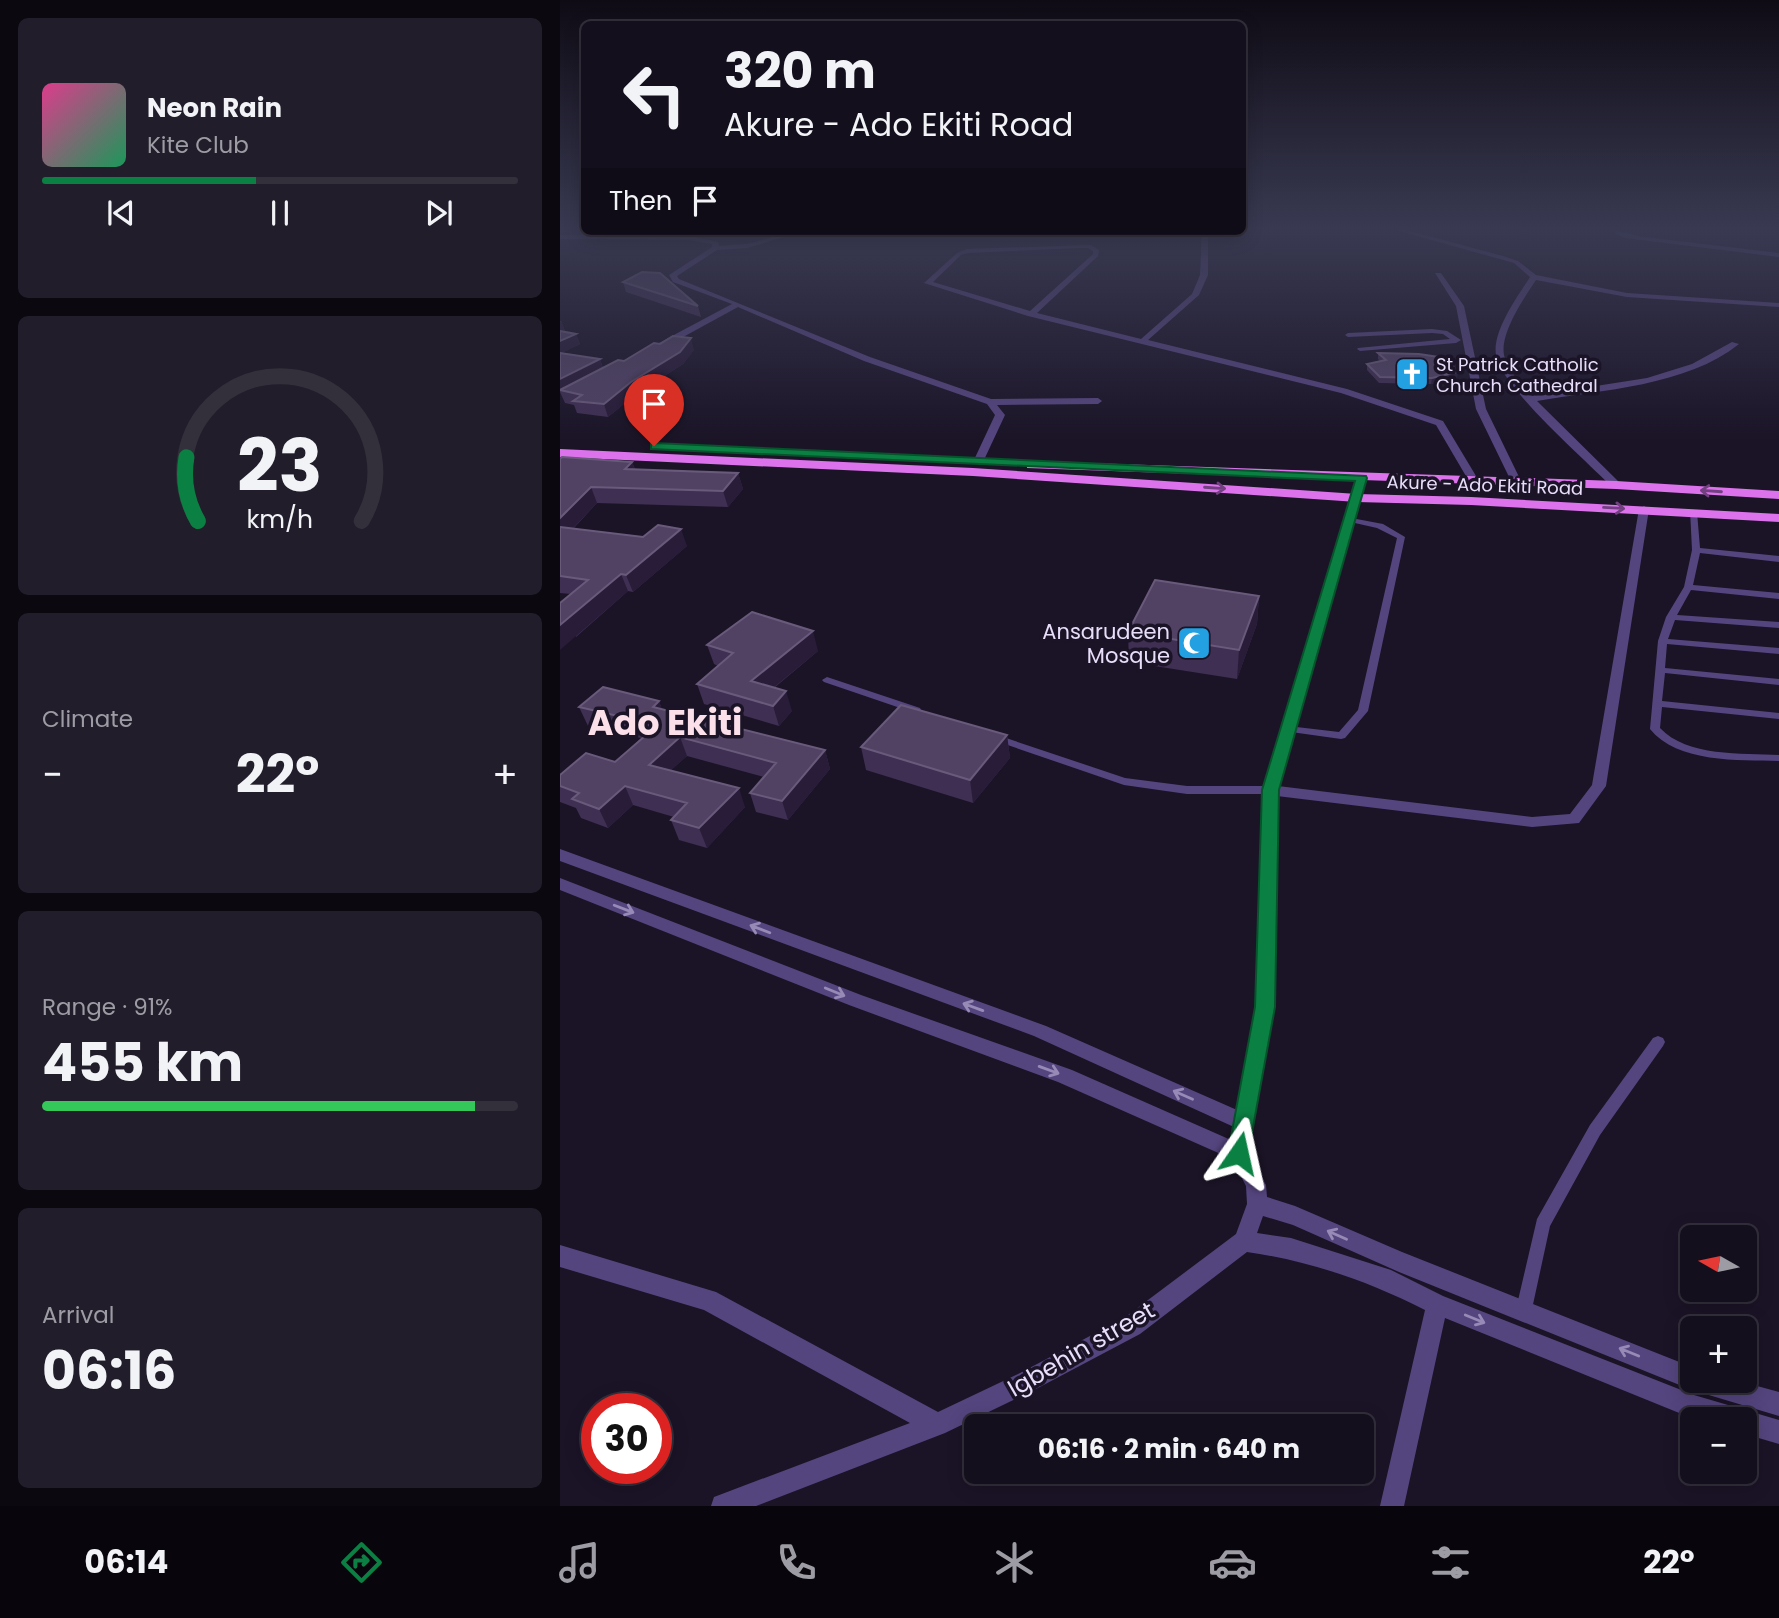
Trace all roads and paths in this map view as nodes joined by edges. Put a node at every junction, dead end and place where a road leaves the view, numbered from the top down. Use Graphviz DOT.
graph roads {
  1 [pos="726,299"];
  2 [pos="979,299"];
  3 [pos="1047,299"];
  4 [pos="1190,299"];
  5 [pos="1455,299"];
  6 [pos="1520,299"];
  7 [pos="1713,299"];
  8 [pos="738,304"];
  9 [pos="1779,305"];
  10 [pos="1031,314"];
  11 [pos="1348,335"];
  12 [pos="1468,340"];
  13 [pos="1143,341"];
  14 [pos="1457,341"];
  15 [pos="1735,344"];
  16 [pos="655,348"];
  17 [pos="1360,349"];
  18 [pos="1530,399"];
  19 [pos="1098,401"];
  20 [pos="990,402"];
  21 [pos="560,442"];
  22 [pos="560,453"];
  23 [pos="978,462"];
  24 [pos="1362,478"];
  25 [pos="1474,481"];
  26 [pos="1516,481"];
  27 [pos="1616,485"];
  28 [pos="1779,495"];
  29 [pos="1357,498"];
  30 [pos="1644,509"];
  31 [pos="1693,512"];
  32 [pos="1779,518"];
  33 [pos="1349,519"];
  34 [pos="1696,550"];
  35 [pos="1779,559"];
  36 [pos="1688,587"];
  37 [pos="1779,596"];
  38 [pos="1671,617"];
  39 [pos="1779,625"];
  40 [pos="1664,641"];
  41 [pos="1779,651"];
  42 [pos="1660,670"];
  43 [pos="827,680"];
  44 [pos="1779,682"];
  45 [pos="1659,704"];
  46 [pos="930,715"];
  47 [pos="1779,716"];
  48 [pos="1288,729"];
  49 [pos="982,733"];
  50 [pos="1779,758"];
  51 [pos="1270,790"];
  52 [pos="560,855"];
  53 [pos="560,884"];
  54 [pos="1658,1042"];
  55 [pos="1245,1123"];
  56 [pos="1239,1153"];
  57 [pos="1257,1204"];
  58 [pos="1244,1241"];
  59 [pos="560,1256"];
  60 [pos="1437,1304"];
  61 [pos="1524,1310"];
  62 [pos="1680,1373"];
  63 [pos="1741,1393"];
  64 [pos="1779,1404"];
  65 [pos="1693,1407"];
  66 [pos="937,1425"];
  67 [pos="1757,1426"];
  68 [pos="1779,1432"];
  69 [pos="723,1506"];
  70 [pos="1392,1506"];
  1 -- 8 [label="street"];
  2 -- 10 [label="street"];
  3 -- 10 [label="street"];
  4 -- 13 [label="street"];
  5 -- 12 [label="street"];
  6 -- 18 [label="street"];
  7 -- 9 [label="street"];
  8 -- 16 [label="street"];
  8 -- 20 [label="street"];
  10 -- 13 [label="street"];
  11 -- 14 [label="lane"];
  12 -- 14 [label="lane"];
  12 -- 26 [label="street"];
  13 -- 25 [label="street"];
  14 -- 17 [label="lane"];
  15 -- 18 [label="street"];
  18 -- 27 [label="street"];
  19 -- 20 [label="street"];
  20 -- 23 [label="street"];
  21 -- 23 [label="main road, Akure - Ado Ekiti Road"];
  22 -- 29 [label="main road, Akure - Ado Ekiti Road, one-way"];
  23 -- 24 [label="main road, Akure - Ado Ekiti Road"];
  24 -- 25 [label="main road, Akure - Ado Ekiti Road"];
  24 -- 29 [label="street"];
  25 -- 26 [label="main road, Akure - Ado Ekiti Road"];
  26 -- 27 [label="main road, Akure - Ado Ekiti Road"];
  28 -- 27 [label="main road, Akure - Ado Ekiti Road, one-way"];
  29 -- 30 [label="main road, Akure - Ado Ekiti Road, one-way"];
  29 -- 33 [label="street"];
  30 -- 31 [label="main road, Akure - Ado Ekiti Road"];
  30 -- 51 [label="street"];
  31 -- 32 [label="main road, Akure - Ado Ekiti Road"];
  31 -- 34 [label="lane"];
  33 -- 48 [label="street"];
  33 -- 48 [label="lane"];
  34 -- 35 [label="lane"];
  34 -- 36 [label="lane"];
  36 -- 37 [label="lane"];
  36 -- 38 [label="lane"];
  38 -- 39 [label="lane"];
  38 -- 40 [label="lane"];
  40 -- 41 [label="lane"];
  40 -- 42 [label="lane"];
  42 -- 44 [label="lane"];
  42 -- 45 [label="lane"];
  43 -- 46 [label="lane"];
  45 -- 47 [label="lane"];
  45 -- 50 [label="lane"];
  48 -- 51 [label="street"];
  49 -- 51 [label="lane"];
  51 -- 55 [label="street"];
  55 -- 52 [label="street, one-way"];
  53 -- 56 [label="street, one-way"];
  54 -- 61 [label="lane"];
  55 -- 56 [label="street"];
  56 -- 57 [label="street"];
  57 -- 58 [label="street"];
  61 -- 57 [label="street, one-way"];
  58 -- 60 [label="street"];
  58 -- 66 [label="street, Igbehin street"];
  59 -- 66 [label="street"];
  60 -- 65 [label="street, one-way"];
  60 -- 70 [label="street"];
  62 -- 61 [label="street, one-way"];
  63 -- 64 [label="street"];
  66 -- 69 [label="street, Igbehin street"];
  67 -- 68 [label="street"];
}
